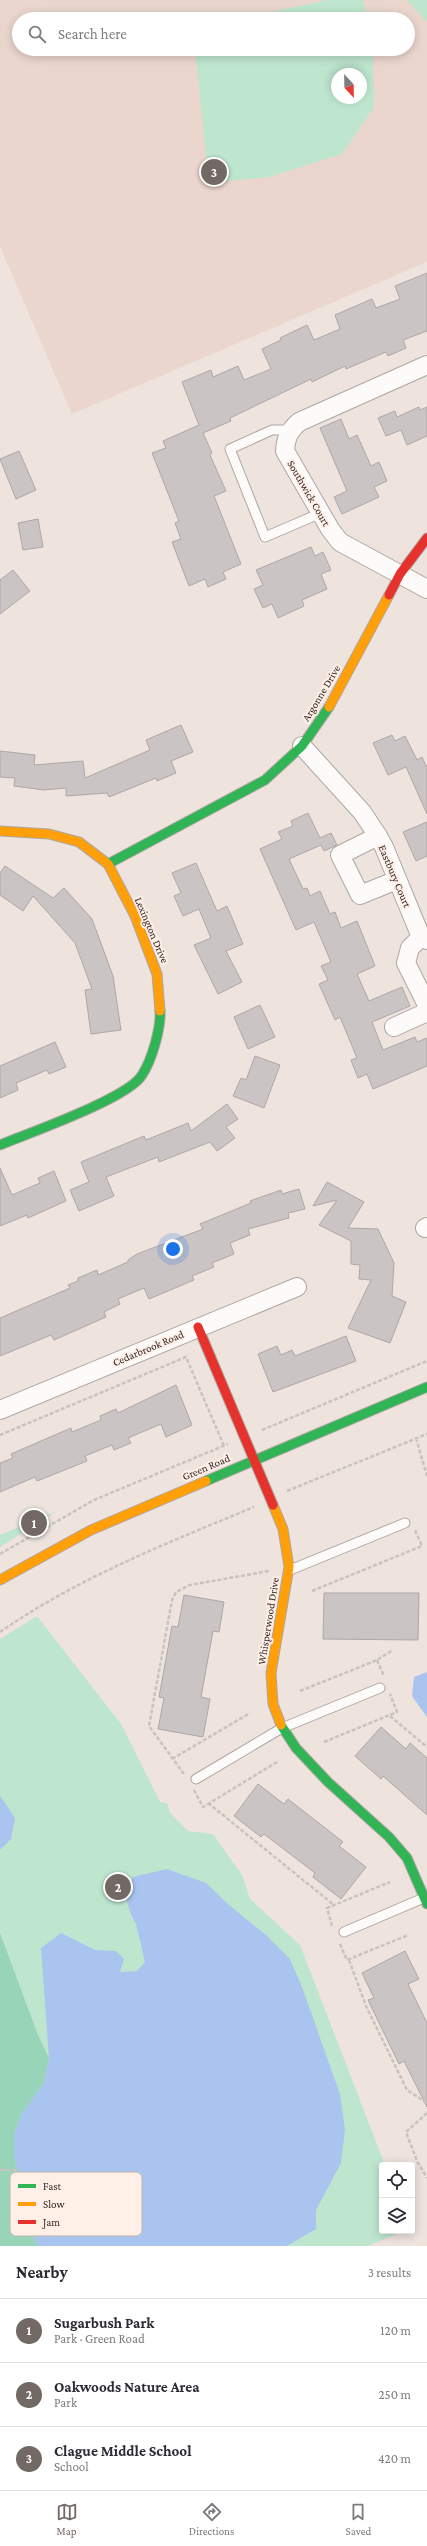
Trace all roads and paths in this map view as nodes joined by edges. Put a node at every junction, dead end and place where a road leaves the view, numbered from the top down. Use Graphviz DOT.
graph roads {
  1 [pos="427,365"];
  2 [pos="290,430"];
  3 [pos="321,513"];
  4 [pos="427,538"];
  5 [pos="400,574"];
  6 [pos="427,589"];
  7 [pos="302,746"];
  8 [pos="0,831"];
  9 [pos="378,836"];
  10 [pos="108,864"];
  11 [pos="397,880"];
  12 [pos="424,939"];
  13 [pos="427,1005"];
  14 [pos="427,1012"];
  15 [pos="394,1027"];
  16 [pos="0,1145"];
  17 [pos="297,1287"];
  18 [pos="198,1327"];
  19 [pos="427,1361"];
  20 [pos="427,1387"];
  21 [pos="0,1410"];
  22 [pos="268,1428"];
  23 [pos="427,1434"];
  24 [pos="0,1435"];
  25 [pos="416,1438"];
  26 [pos="254,1460"];
  27 [pos="427,1476"];
  28 [pos="286,1492"];
  29 [pos="260,1504"];
  30 [pos="408,1524"];
  31 [pos="0,1554"];
  32 [pos="271,1571"];
  33 [pos="288,1571"];
  34 [pos="0,1580"];
  35 [pos="312,1591"];
  36 [pos="0,1632"];
  37 [pos="393,1650"];
  38 [pos="377,1660"];
  39 [pos="385,1679"];
  40 [pos="384,1689"];
  41 [pos="300,1691"];
  42 [pos="250,1713"];
  43 [pos="390,1716"];
  44 [pos="282,1728"];
  45 [pos="324,1742"];
  46 [pos="427,1747"];
  47 [pos="172,1759"];
  48 [pos="277,1762"];
  49 [pos="191,1781"];
  50 [pos="208,1803"];
  51 [pos="426,1899"];
  52 [pos="334,1905"];
  53 [pos="344,1932"];
  54 [pos="349,1960"];
  55 [pos="427,2103"];
  56 [pos="427,2113"];
  57 [pos="0,2170"];
  58 [pos="18,2170"];
  59 [pos="427,2178"];
  1 -- 2 [label="street"];
  2 -- 3 [label="street, Southwick Court"];
  2 -- 3 [label="lane"];
  3 -- 5 [label="street, Southwick Court"];
  4 -- 5 [label="street, Argonne Drive"];
  5 -- 6 [label="street, Southwick Court"];
  5 -- 7 [label="street, Argonne Drive"];
  7 -- 9 [label="street, Eastbury Court"];
  7 -- 10 [label="street, Argonne Drive"];
  8 -- 10 [label="street, Lexington Drive"];
  9 -- 11 [label="street, Eastbury Court"];
  9 -- 11 [label="street"];
  10 -- 16 [label="street, Lexington Drive"];
  11 -- 12 [label="street, Eastbury Court"];
  12 -- 13 [label="street, Eastbury Court"];
  14 -- 15 [label="street"];
  17 -- 18 [label="street, Cedarbrook Road"];
  18 -- 21 [label="street, Cedarbrook Road"];
  18 -- 26 [label="street, Whisperwood Drive"];
  19 -- 22 [label="path"];
  20 -- 26 [label="street, Green Road"];
  23 -- 25 [label="path"];
  24 -- 31 [label="path"];
  25 -- 27 [label="path"];
  25 -- 28 [label="path"];
  26 -- 33 [label="street, Whisperwood Drive"];
  26 -- 34 [label="street, Green Road"];
  29 -- 36 [label="path"];
  30 -- 33 [label="lane"];
  30 -- 35 [label="path"];
  32 -- 47 [label="path"];
  33 -- 44 [label="street, Whisperwood Drive"];
  37 -- 38 [label="path"];
  38 -- 39 [label="path"];
  38 -- 41 [label="path"];
  40 -- 43 [label="path"];
  40 -- 44 [label="lane"];
  42 -- 47 [label="path"];
  43 -- 45 [label="path"];
  43 -- 46 [label="path"];
  44 -- 49 [label="lane"];
  44 -- 51 [label="street, Whisperwood Drive"];
  47 -- 49 [label="path"];
  48 -- 50 [label="path"];
  49 -- 50 [label="path"];
  50 -- 52 [label="path"];
  51 -- 53 [label="lane"];
  54 -- 55 [label="path"];
  56 -- 59 [label="path"];
  57 -- 58 [label="path"];
}
